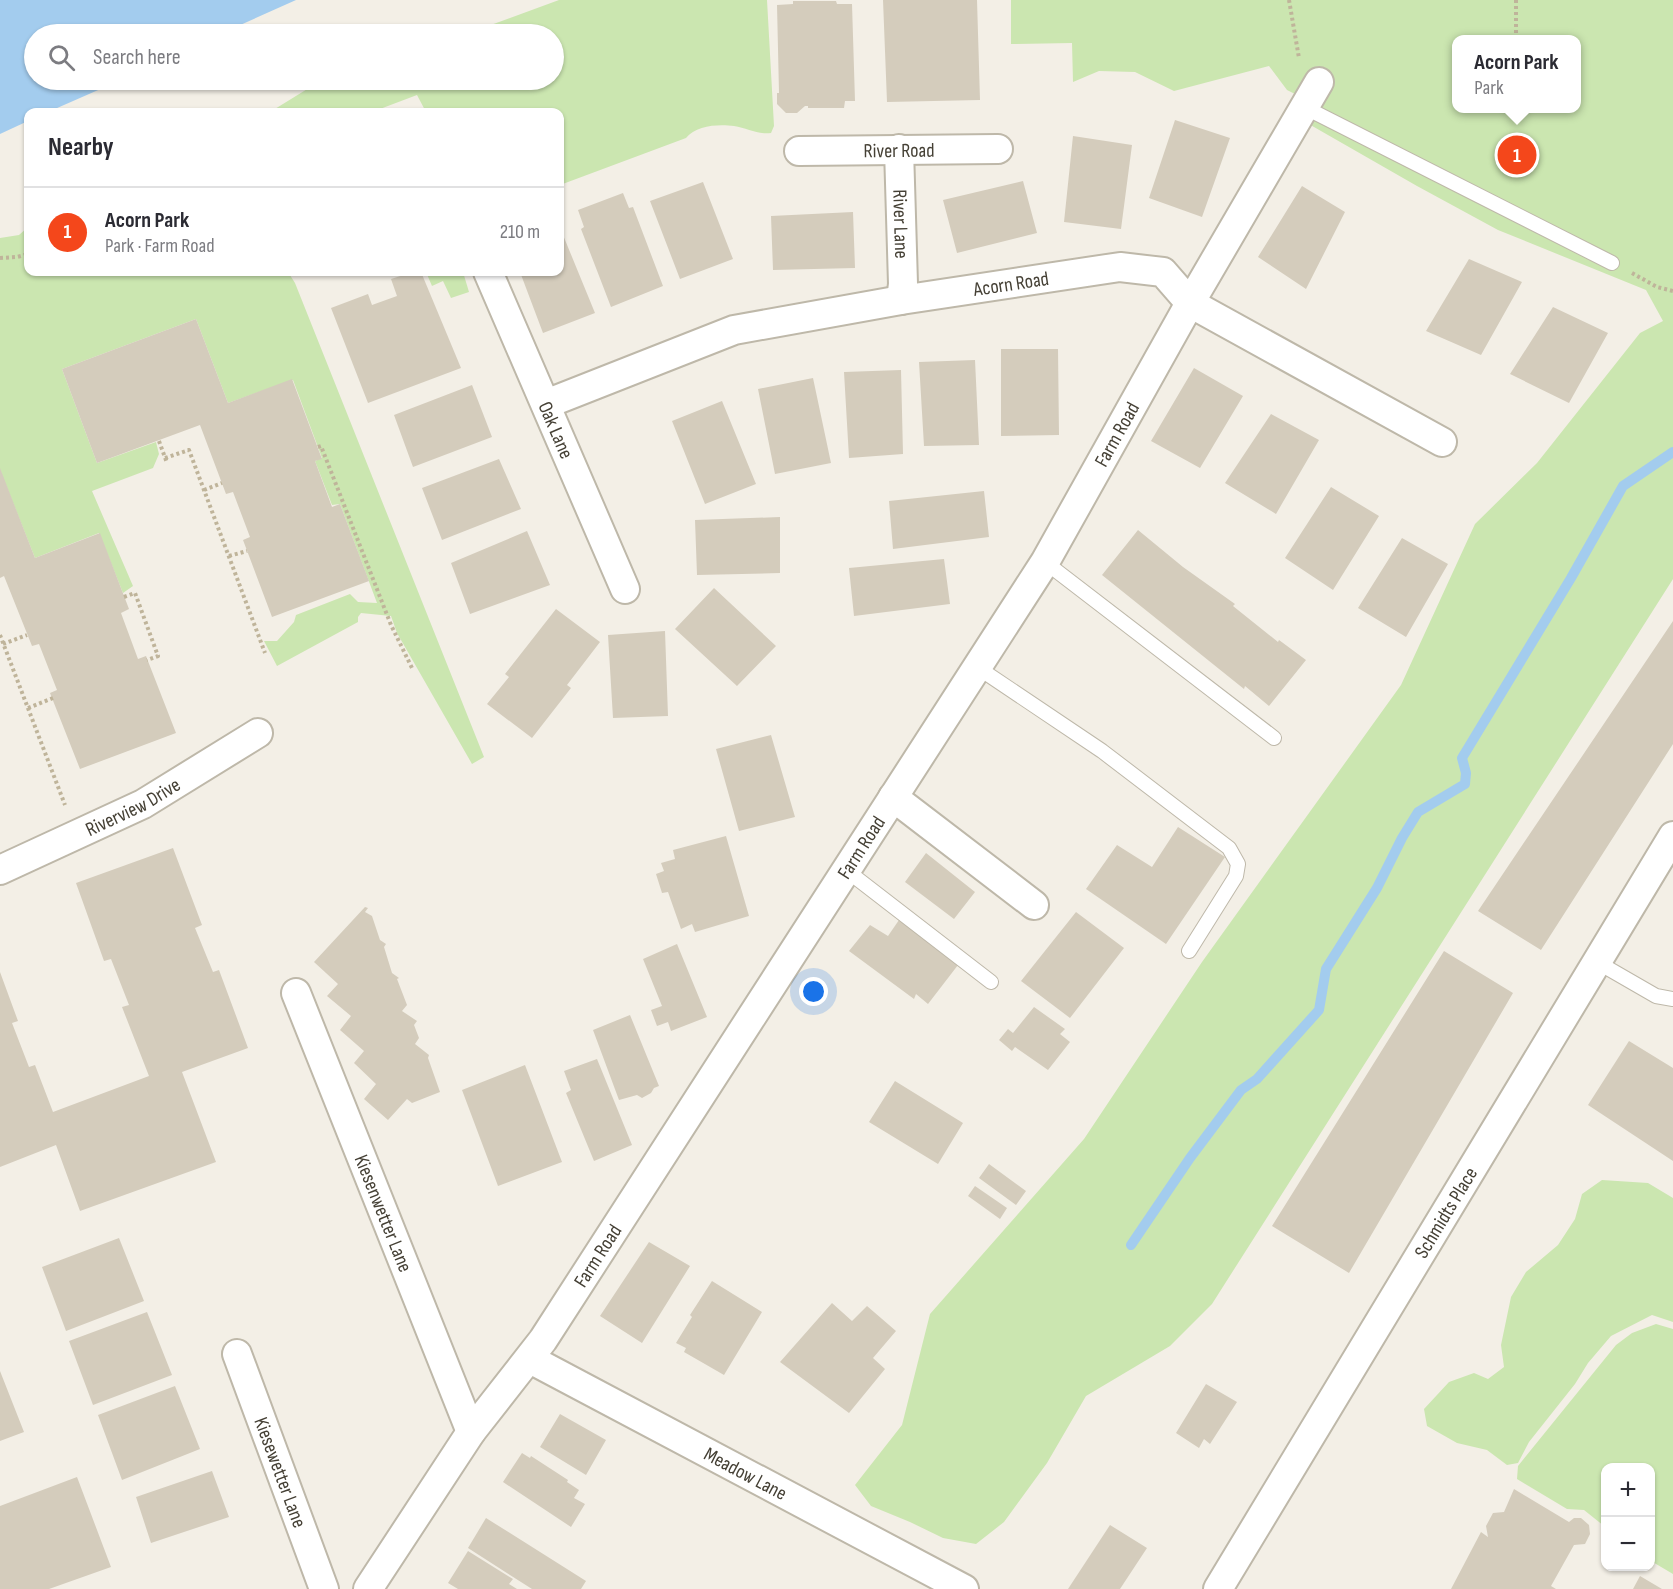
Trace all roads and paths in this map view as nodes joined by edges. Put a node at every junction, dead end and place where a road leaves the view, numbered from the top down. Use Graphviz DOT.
graph roads {
  1 [pos="1289,0"];
  2 [pos="1516,0"];
  3 [pos="1516,35"];
  4 [pos="1310,75"];
  5 [pos="1304,107"];
  6 [pos="899,149"];
  7 [pos="998,149"];
  8 [pos="799,151"];
  9 [pos="24,255"];
  10 [pos="0,258"];
  11 [pos="1612,263"];
  12 [pos="490,276"];
  13 [pos="1673,291"];
  14 [pos="901,300"];
  15 [pos="1190,303"];
  16 [pos="546,404"];
  17 [pos="159,441"];
  18 [pos="1442,442"];
  19 [pos="318,447"];
  20 [pos="222,483"];
  21 [pos="204,490"];
  22 [pos="247,550"];
  23 [pos="229,556"];
  24 [pos="1045,562"];
  25 [pos="625,589"];
  26 [pos="124,597"];
  27 [pos="0,635"];
  28 [pos="27,635"];
  29 [pos="3,644"];
  30 [pos="265,653"];
  31 [pos="147,660"];
  32 [pos="977,667"];
  33 [pos="412,668"];
  34 [pos="53,698"];
  35 [pos="28,708"];
  36 [pos="258,733"];
  37 [pos="1274,738"];
  38 [pos="893,797"];
  39 [pos="66,809"];
  40 [pos="1671,843"];
  41 [pos="0,870"];
  42 [pos="846,870"];
  43 [pos="1034,905"];
  44 [pos="1189,951"];
  45 [pos="1597,962"];
  46 [pos="991,982"];
  47 [pos="296,993"];
  48 [pos="1673,999"];
  49 [pos="237,1354"];
  50 [pos="530,1359"];
  51 [pos="471,1432"];
  52 [pos="324,1589"];
  53 [pos="368,1589"];
  54 [pos="964,1589"];
  55 [pos="1218,1589"];
  1 -- 4 [label="path"];
  2 -- 3 [label="path"];
  4 -- 5 [label="street, Farm Road"];
  5 -- 11 [label="lane"];
  5 -- 15 [label="street, Farm Road"];
  6 -- 7 [label="street, River Road"];
  6 -- 8 [label="street, River Road"];
  6 -- 14 [label="street, River Lane"];
  9 -- 10 [label="path"];
  11 -- 13 [label="path"];
  12 -- 16 [label="street, Oak Lane"];
  14 -- 15 [label="street, Acorn Road"];
  14 -- 16 [label="street, Acorn Road"];
  15 -- 18 [label="street, Acorn Road"];
  15 -- 24 [label="street, Farm Road"];
  16 -- 25 [label="street, Oak Lane"];
  17 -- 21 [label="path"];
  19 -- 33 [label="path"];
  20 -- 21 [label="path"];
  21 -- 23 [label="path"];
  22 -- 23 [label="path"];
  23 -- 30 [label="path"];
  24 -- 32 [label="street, Farm Road"];
  24 -- 37 [label="lane"];
  26 -- 31 [label="path"];
  27 -- 29 [label="path"];
  28 -- 29 [label="path"];
  29 -- 35 [label="path"];
  32 -- 38 [label="street, Farm Road"];
  32 -- 44 [label="lane"];
  34 -- 35 [label="path"];
  35 -- 39 [label="path"];
  36 -- 41 [label="street, Riverview Drive"];
  38 -- 42 [label="street, Farm Road"];
  38 -- 43 [label="street"];
  40 -- 45 [label="street, Schmidts Place"];
  42 -- 46 [label="lane"];
  42 -- 50 [label="street, Farm Road"];
  45 -- 48 [label="lane"];
  45 -- 55 [label="street, Schmidts Place"];
  47 -- 51 [label="street, Kiesenwetter Lane"];
  49 -- 52 [label="street, Kiesewetter Lane"];
  50 -- 51 [label="street, Farm Road"];
  50 -- 54 [label="street, Meadow Lane"];
  51 -- 53 [label="street, Farm Road"];
}
